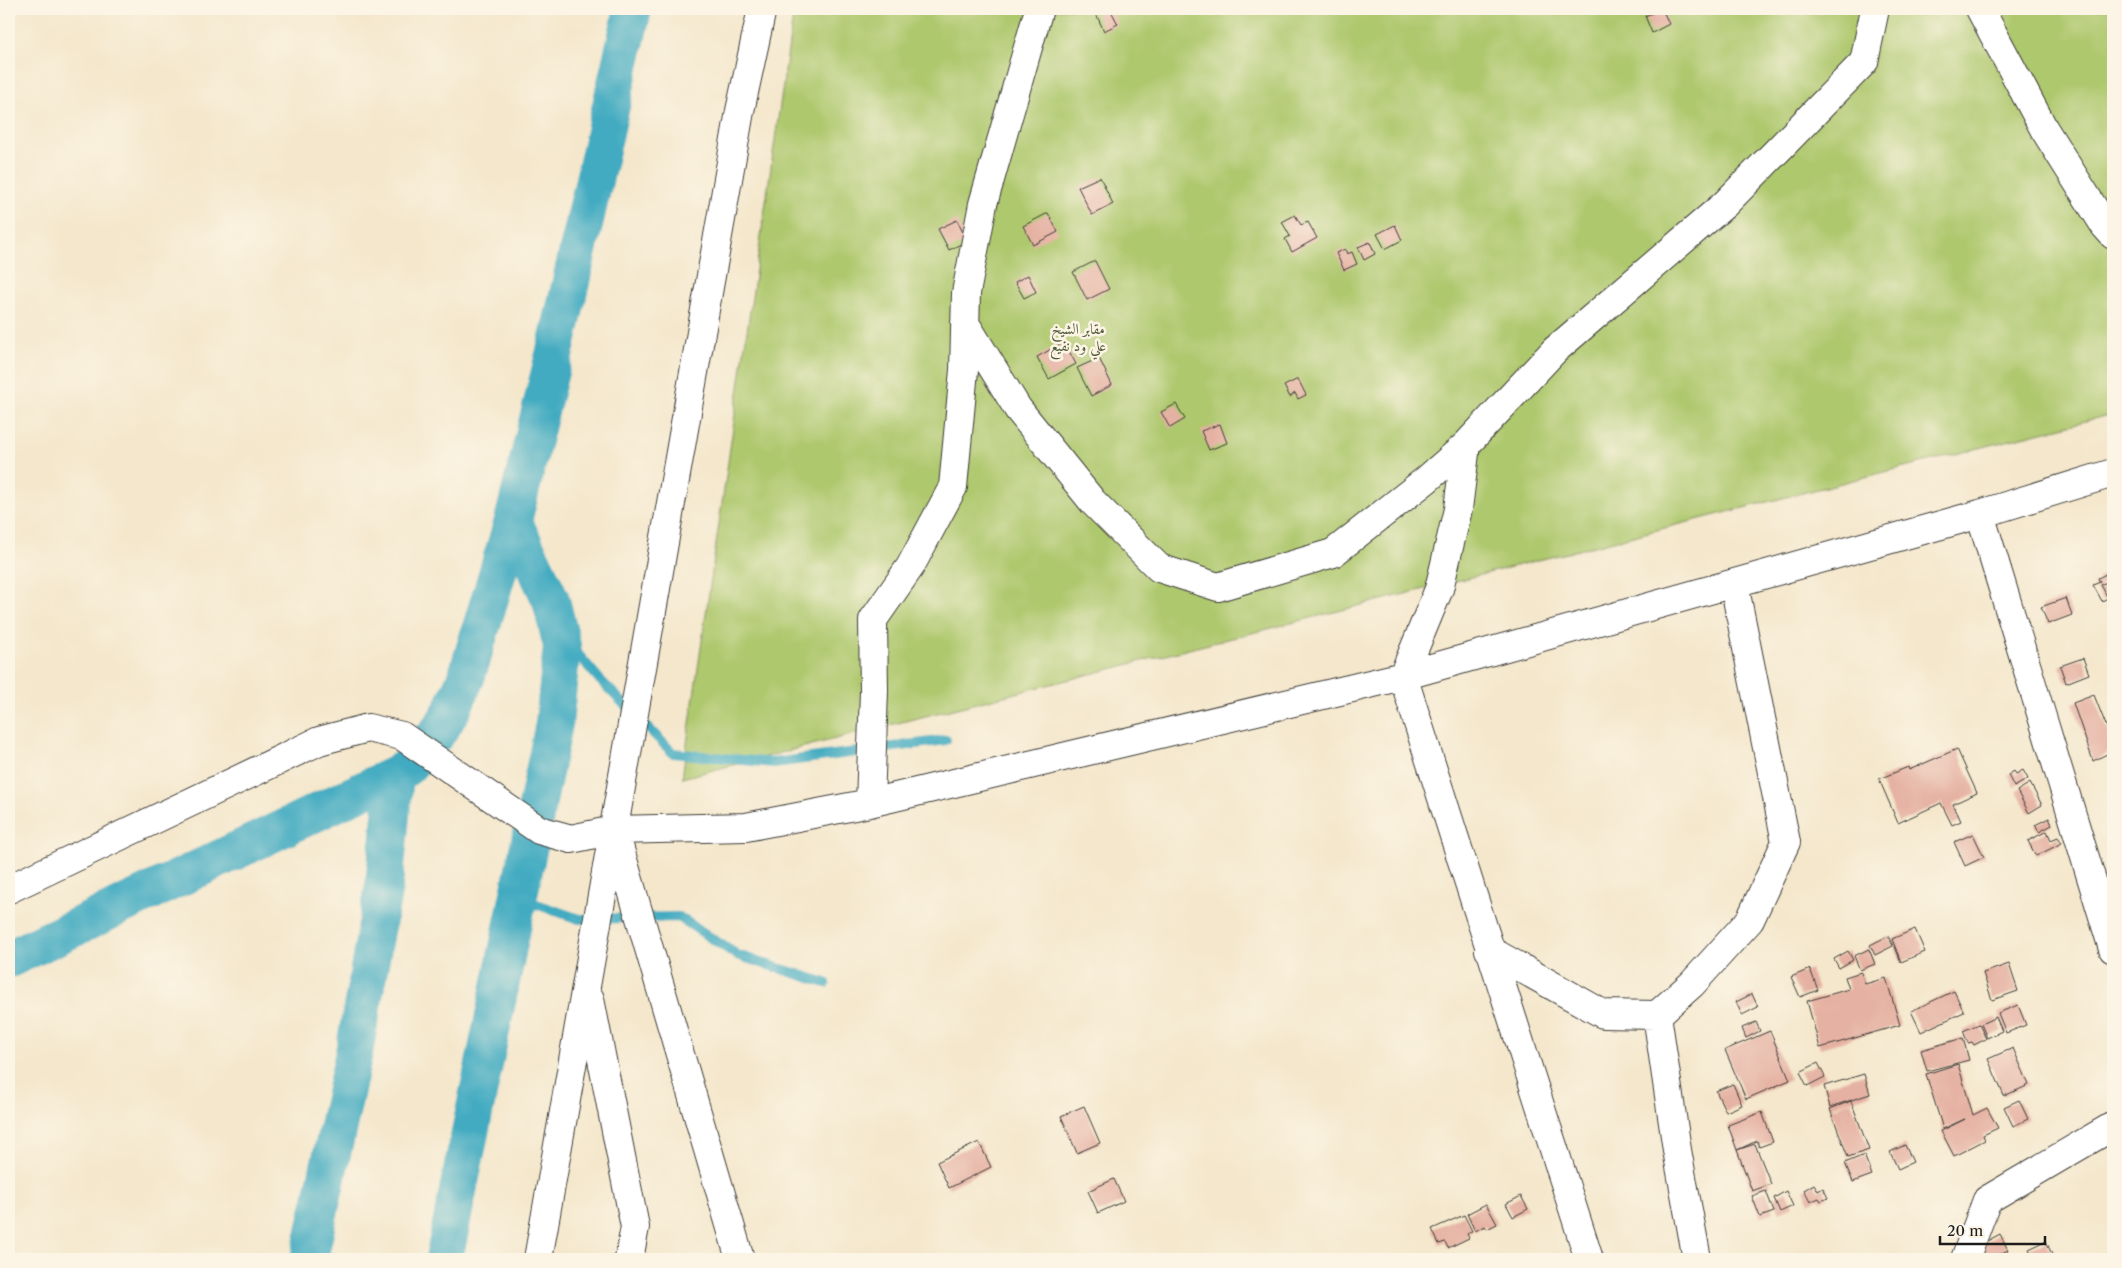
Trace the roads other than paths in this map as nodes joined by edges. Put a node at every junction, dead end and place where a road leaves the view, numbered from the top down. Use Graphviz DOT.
graph roads {
  1 [pos="762,9"];
  2 [pos="1039,9"];
  3 [pos="1875,9"];
  4 [pos="1980,9"];
  5 [pos="2113,235"];
  6 [pos="965,323"];
  7 [pos="1466,444"];
  8 [pos="2113,473"];
  9 [pos="1980,514"];
  10 [pos="1734,584"];
  11 [pos="1402,676"];
  12 [pos="870,803"];
  13 [pos="614,830"];
  14 [pos="9,889"];
  15 [pos="2113,949"];
  16 [pos="1490,950"];
  17 [pos="587,983"];
  18 [pos="1658,1015"];
  19 [pos="2113,1126"];
  20 [pos="538,1259"];
  21 [pos="629,1259"];
  22 [pos="740,1259"];
  23 [pos="1589,1259"];
  24 [pos="1697,1259"];
  25 [pos="1965,1259"];
  1 -- 13 [label="street"];
  2 -- 6 [label="street"];
  3 -- 7 [label="street"];
  4 -- 5 [label="street"];
  6 -- 7 [label="street"];
  6 -- 12 [label="street"];
  7 -- 11 [label="street"];
  8 -- 9 [label="street"];
  9 -- 10 [label="street"];
  9 -- 15 [label="street"];
  10 -- 11 [label="street"];
  10 -- 18 [label="street"];
  11 -- 12 [label="street"];
  11 -- 16 [label="street"];
  12 -- 13 [label="street"];
  13 -- 14 [label="street"];
  13 -- 17 [label="street"];
  13 -- 22 [label="street"];
  16 -- 18 [label="street"];
  16 -- 23 [label="street"];
  17 -- 20 [label="street"];
  17 -- 21 [label="street"];
  18 -- 24 [label="street"];
  19 -- 25 [label="street"];
}
